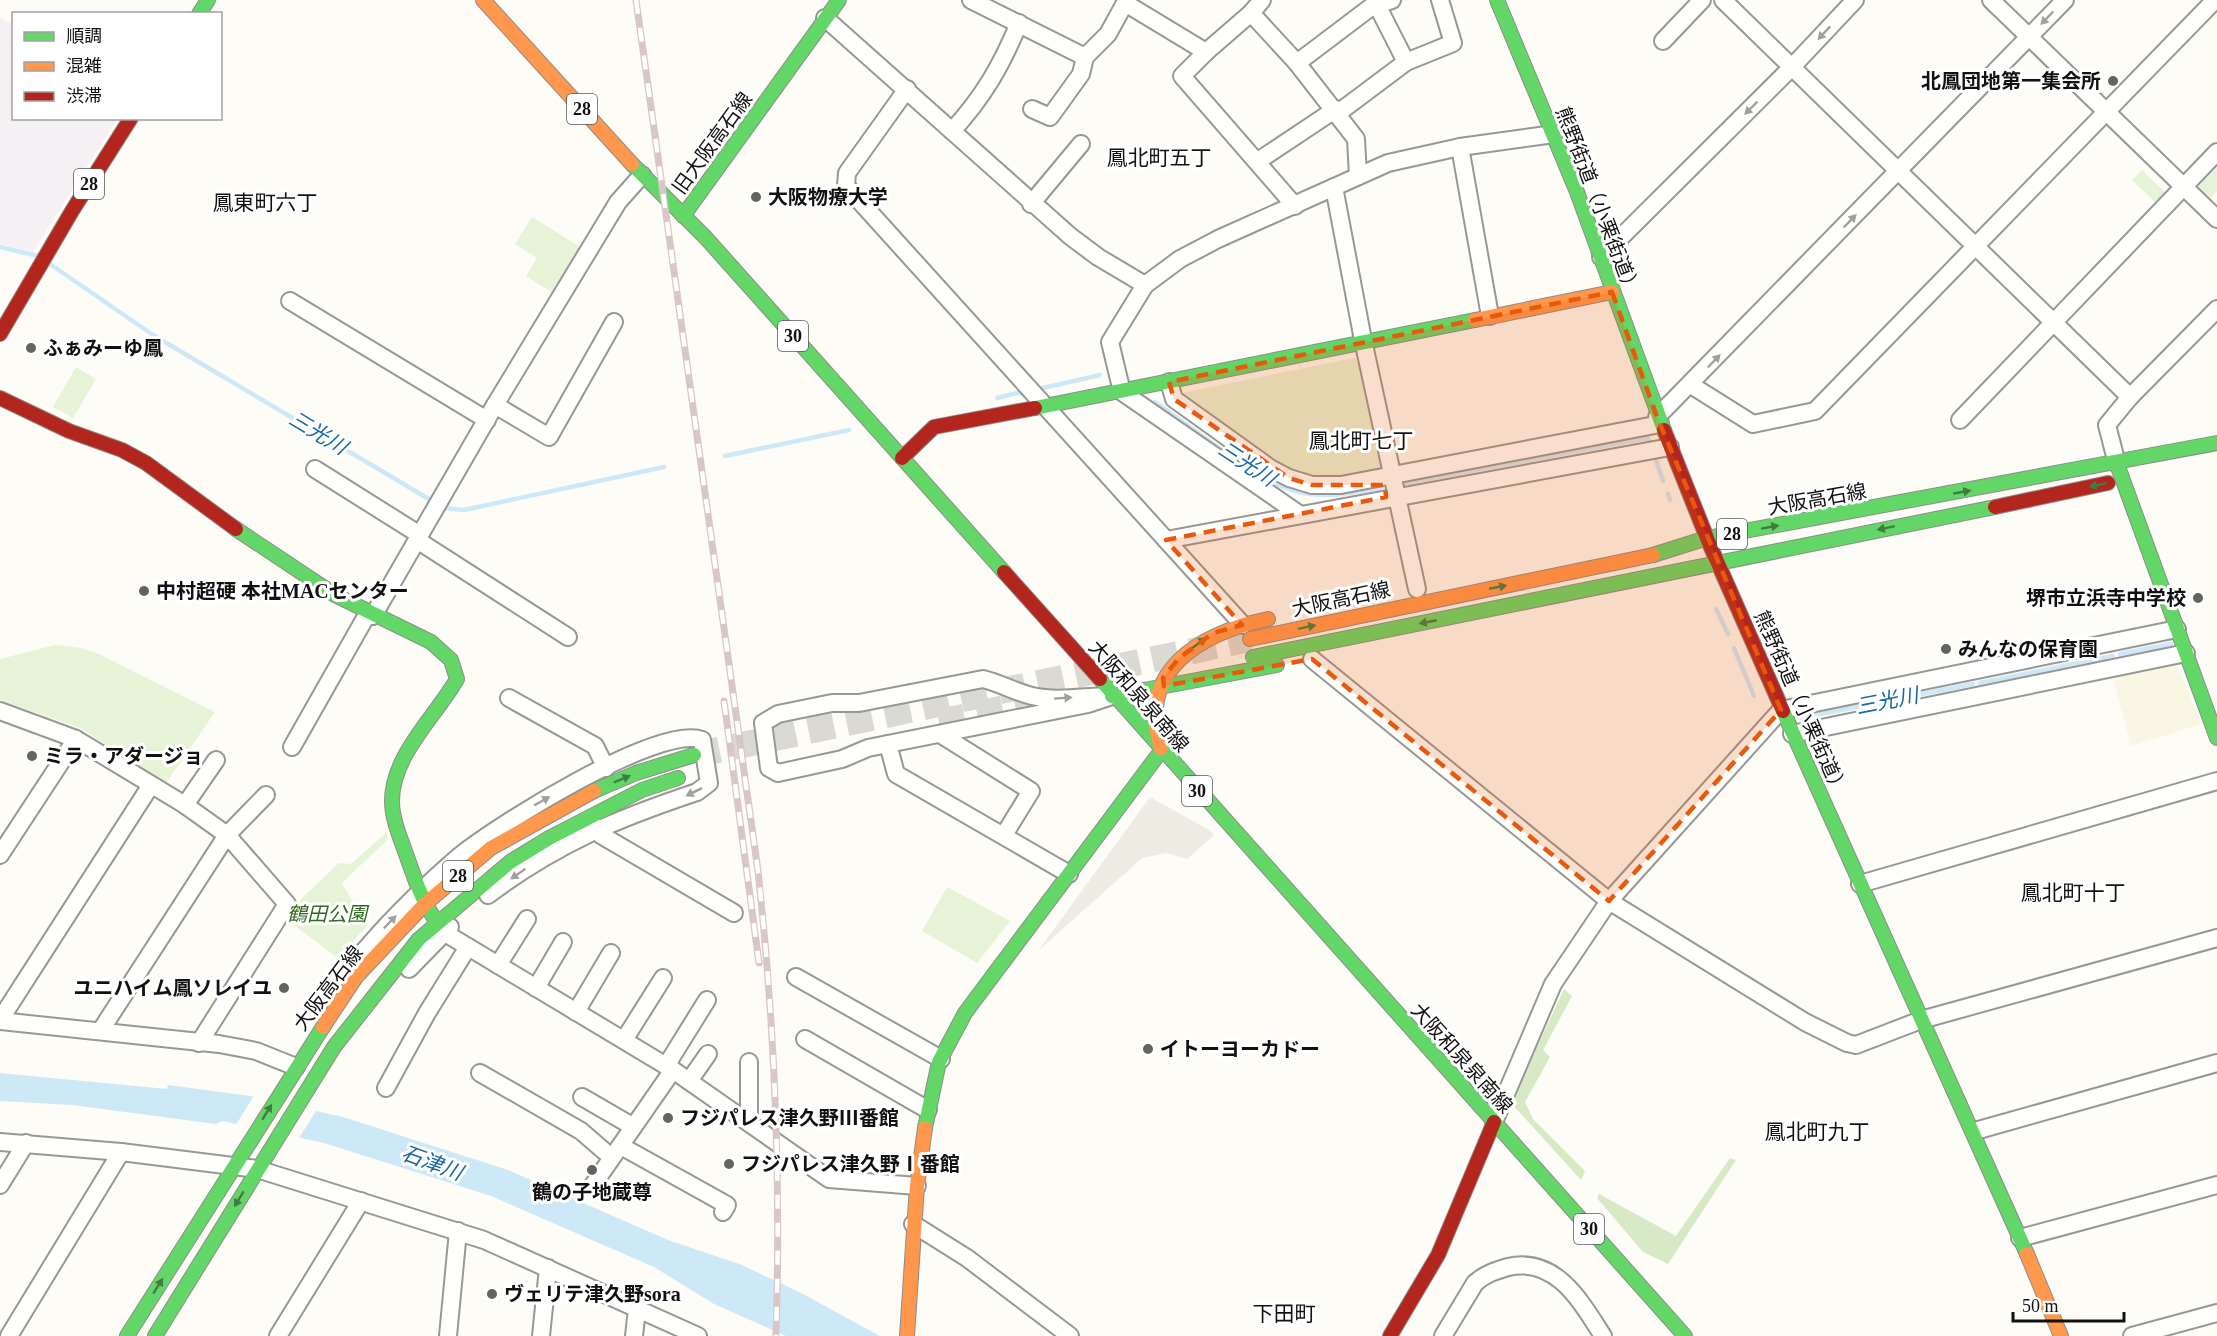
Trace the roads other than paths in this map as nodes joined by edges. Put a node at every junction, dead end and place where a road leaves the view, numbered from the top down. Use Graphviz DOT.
graph roads {
  1 [pos="483,0"];
  2 [pos="839,0"];
  3 [pos="971,0"];
  4 [pos="1440,0"];
  5 [pos="1497,0"];
  6 [pos="1702,0"];
  7 [pos="1723,0"];
  8 [pos="1855,0"];
  9 [pos="1991,0"];
  10 [pos="2065,0"];
  11 [pos="2215,0"];
  12 [pos="1376,3"];
  13 [pos="1257,6"];
  14 [pos="825,18"];
  15 [pos="1019,23"];
  16 [pos="2029,37"];
  17 [pos="1663,41"];
  18 [pos="1206,52"];
  19 [pos="1085,57"];
  20 [pos="1406,62"];
  21 [pos="1297,63"];
  22 [pos="1792,67"];
  23 [pos="907,89"];
  24 [pos="1032,109"];
  25 [pos="1337,111"];
  26 [pos="2106,113"];
  27 [pos="130,120"];
  28 [pos="952,131"];
  29 [pos="1554,134"];
  30 [pos="1081,144"];
  31 [pos="1460,147"];
  32 [pos="2217,152"];
  33 [pos="1258,161"];
  34 [pos="1899,170"];
  35 [pos="642,175"];
  36 [pos="1358,176"];
  37 [pos="2184,186"];
  38 [pos="1334,187"];
  39 [pos="1032,204"];
  40 [pos="1294,206"];
  41 [pos="683,216"];
  42 [pos="2217,219"];
  43 [pos="1975,247"];
  44 [pos="1601,257"];
  45 [pos="1145,285"];
  46 [pos="1612,292"];
  47 [pos="290,301"];
  48 [pos="2217,309"];
  49 [pos="1490,316"];
  50 [pos="614,322"];
  51 [pos="2052,322"];
  52 [pos="0,334"];
  53 [pos="1363,340"];
  54 [pos="1169,382"];
  55 [pos="1691,385"];
  56 [pos="1122,392"];
  57 [pos="2130,397"];
  58 [pos="0,398"];
  59 [pos="1043,402"];
  60 [pos="491,412"];
  61 [pos="1960,420"];
  62 [pos="1659,421"];
  63 [pos="2216,442"];
  64 [pos="1670,447"];
  65 [pos="902,458"];
  66 [pos="315,469"];
  67 [pos="2124,474"];
  68 [pos="1395,485"];
  69 [pos="1299,514"];
  70 [pos="419,538"];
  71 [pos="1707,538"];
  72 [pos="1166,540"];
  73 [pos="1718,563"];
  74 [pos="1463,580"];
  75 [pos="1417,589"];
  76 [pos="370,615"];
  77 [pos="1280,616"];
  78 [pos="2178,631"];
  79 [pos="1246,632"];
  80 [pos="568,637"];
  81 [pos="2186,652"];
  82 [pos="1253,657"];
  83 [pos="1312,659"];
  84 [pos="1977,682"];
  85 [pos="1164,686"];
  86 [pos="1112,696"];
  87 [pos="509,698"];
  88 [pos="1781,710"];
  89 [pos="0,711"];
  90 [pos="940,734"];
  91 [pos="1792,734"];
  92 [pos="2217,738"];
  93 [pos="76,739"];
  94 [pos="888,744"];
  95 [pos="292,747"];
  96 [pos="1161,751"];
  97 [pos="694,755"];
  98 [pos="216,760"];
  99 [pos="606,768"];
  100 [pos="687,775"];
  101 [pos="2217,782"];
  102 [pos="150,784"];
  103 [pos="266,795"];
  104 [pos="185,805"];
  105 [pos="597,828"];
  106 [pos="227,835"];
  107 [pos="1004,835"];
  108 [pos="0,855"];
  109 [pos="1069,874"];
  110 [pos="1860,884"];
  111 [pos="422,898"];
  112 [pos="1609,902"];
  113 [pos="734,913"];
  114 [pos="527,919"];
  115 [pos="441,926"];
  116 [pos="2217,938"];
  117 [pos="563,942"];
  118 [pos="468,947"];
  119 [pos="611,953"];
  120 [pos="498,965"];
  121 [pos="796,977"];
  122 [pos="663,978"];
  123 [pos="536,988"];
  124 [pos="707,1000"];
  125 [pos="576,1012"];
  126 [pos="0,1020"];
  127 [pos="1921,1020"];
  128 [pos="101,1029"];
  129 [pos="806,1039"];
  130 [pos="313,1040"];
  131 [pos="624,1040"];
  132 [pos="200,1043"];
  133 [pos="334,1047"];
  134 [pos="708,1054"];
  135 [pos="941,1059"];
  136 [pos="749,1062"];
  137 [pos="2217,1063"];
  138 [pos="670,1068"];
  139 [pos="292,1073"];
  140 [pos="485,1081"];
  141 [pos="689,1081"];
  142 [pos="386,1088"];
  143 [pos="582,1097"];
  144 [pos="928,1110"];
  145 [pos="1494,1122"];
  146 [pos="749,1123"];
  147 [pos="632,1126"];
  148 [pos="1975,1131"];
  149 [pos="0,1142"];
  150 [pos="26,1143"];
  151 [pos="121,1152"];
  152 [pos="616,1152"];
  153 [pos="233,1168"];
  154 [pos="257,1169"];
  155 [pos="0,1185"];
  156 [pos="593,1185"];
  157 [pos="2217,1185"];
  158 [pos="917,1186"];
  159 [pos="361,1201"];
  160 [pos="723,1212"];
  161 [pos="913,1224"];
  162 [pos="458,1231"];
  163 [pos="2020,1238"];
  164 [pos="548,1268"];
  165 [pos="637,1309"];
  166 [pos="2217,1313"];
  167 [pos="908,1331"];
  168 [pos="9,1336"];
  169 [pos="127,1336"];
  170 [pos="155,1336"];
  171 [pos="278,1336"];
  172 [pos="448,1336"];
  173 [pos="542,1336"];
  174 [pos="634,1336"];
  175 [pos="698,1336"];
  176 [pos="1070,1336"];
  177 [pos="1390,1336"];
  178 [pos="1443,1336"];
  179 [pos="1603,1336"];
  180 [pos="1685,1336"];
  181 [pos="2061,1336"];
  182 [pos="2132,1336"];
  1 -- 35 [label="main road, 旧大阪高石線 / 28"];
  2 -- 14 [label="main road, 旧大阪高石線"];
  3 -- 15 [label="street"];
  4 -- 20 [label="street"];
  5 -- 29 [label="main road, 熊野街道（小栗街道）"];
  6 -- 17 [label="street"];
  7 -- 22 [label="street"];
  8 -- 22 [label="street, one-way"];
  9 -- 16 [label="street"];
  10 -- 16 [label="street, one-way"];
  11 -- 26 [label="street"];
  12 -- 20 [label="street"];
  12 -- 21 [label="street"];
  13 -- 18 [label="street"];
  13 -- 21 [label="street"];
  14 -- 23 [label="street"];
  14 -- 41 [label="main road, 旧大阪高石線"];
  15 -- 19 [label="street"];
  15 -- 28 [label="street"];
  16 -- 26 [label="street"];
  16 -- 34 [label="street"];
  18 -- 19 [label="street"];
  18 -- 33 [label="street"];
  19 -- 24 [label="street"];
  20 -- 25 [label="street"];
  21 -- 25 [label="street"];
  22 -- 34 [label="street"];
  22 -- 44 [label="street, one-way"];
  23 -- 28 [label="street"];
  23 -- 59 [label="street"];
  25 -- 33 [label="street"];
  25 -- 36 [label="street"];
  26 -- 37 [label="street"];
  26 -- 43 [label="street"];
  27 -- 52 [label="main road, 28"];
  28 -- 39 [label="street"];
  29 -- 31 [label="street"];
  29 -- 44 [label="main road, 熊野街道（小栗街道）"];
  30 -- 39 [label="street"];
  31 -- 36 [label="street"];
  31 -- 49 [label="street"];
  32 -- 37 [label="street"];
  33 -- 40 [label="street"];
  34 -- 43 [label="street"];
  55 -- 34 [label="street, one-way"];
  35 -- 41 [label="main road, 旧大阪高石線 / 28"];
  35 -- 60 [label="street"];
  36 -- 38 [label="street"];
  37 -- 42 [label="street"];
  37 -- 51 [label="street"];
  38 -- 40 [label="street"];
  38 -- 53 [label="street"];
  39 -- 45 [label="street"];
  40 -- 45 [label="street"];
  41 -- 65 [label="main road, 大阪和泉泉南線 / 30"];
  43 -- 51 [label="street"];
  43 -- 55 [label="street"];
  44 -- 46 [label="main road, 熊野街道（小栗街道）"];
  45 -- 56 [label="street"];
  46 -- 49 [label="main road"];
  46 -- 62 [label="main road, 熊野街道（小栗街道）"];
  47 -- 60 [label="street"];
  48 -- 57 [label="street"];
  49 -- 53 [label="main road"];
  50 -- 60 [label="street"];
  51 -- 57 [label="street"];
  51 -- 61 [label="street"];
  53 -- 54 [label="main road"];
  53 -- 68 [label="street"];
  54 -- 56 [label="main road"];
  54 -- 68 [label="street"];
  55 -- 62 [label="street"];
  56 -- 59 [label="main road"];
  56 -- 69 [label="street"];
  57 -- 67 [label="street"];
  58 -- 76 [label="main road"];
  59 -- 65 [label="main road"];
  59 -- 72 [label="street"];
  60 -- 70 [label="street"];
  62 -- 64 [label="main road, 熊野街道（小栗街道）"];
  62 -- 68 [label="street"];
  63 -- 67 [label="main road, 大阪高石線 / 28"];
  64 -- 68 [label="street"];
  64 -- 71 [label="main road, 熊野街道（小栗街道）"];
  65 -- 86 [label="main road, 大阪和泉泉南線 / 30"];
  66 -- 70 [label="street"];
  71 -- 67 [label="main road, 大阪高石線 / 28, one-way"];
  67 -- 73 [label="main road, 大阪高石線 / 28, one-way"];
  67 -- 78 [label="main road"];
  68 -- 69 [label="street"];
  68 -- 75 [label="street"];
  69 -- 72 [label="street"];
  70 -- 76 [label="street"];
  70 -- 80 [label="street"];
  71 -- 73 [label="main road, 熊野街道（小栗街道）"];
  71 -- 74 [label="main road"];
  79 -- 71 [label="main road, 大阪高石線 / 28, one-way"];
  72 -- 79 [label="street"];
  73 -- 82 [label="main road, 大阪高石線 / 28, one-way"];
  73 -- 83 [label="main road"];
  73 -- 88 [label="main road, 熊野街道（小栗街道）"];
  76 -- 95 [label="street"];
  76 -- 111 [label="main road"];
  77 -- 79 [label="main road"];
  78 -- 81 [label="main road"];
  78 -- 84 [label="street"];
  85 -- 79 [label="main road, one-way"];
  81 -- 84 [label="street"];
  81 -- 92 [label="main road"];
  83 -- 85 [label="main road"];
  83 -- 112 [label="street"];
  84 -- 88 [label="street"];
  84 -- 91 [label="street"];
  85 -- 86 [label="main road"];
  85 -- 96 [label="main road"];
  86 -- 90 [label="street"];
  94 -- 86 [label="street, one-way"];
  86 -- 96 [label="main road, 大阪和泉泉南線 / 30"];
  87 -- 99 [label="street"];
  88 -- 91 [label="main road, 熊野街道（小栗街道）"];
  88 -- 112 [label="street"];
  89 -- 93 [label="street"];
  90 -- 94 [label="street"];
  90 -- 107 [label="street"];
  91 -- 110 [label="main road, 熊野街道（小栗街道）"];
  93 -- 102 [label="street"];
  93 -- 108 [label="street"];
  94 -- 107 [label="street"];
  96 -- 109 [label="main road"];
  96 -- 145 [label="main road, 大阪和泉泉南線 / 30"];
  111 -- 97 [label="main road, 28, one-way"];
  98 -- 104 [label="street"];
  99 -- 105 [label="street, one-way"];
  111 -- 99 [label="street, one-way"];
  100 -- 115 [label="main road, 28"];
  101 -- 110 [label="street"];
  102 -- 104 [label="street"];
  102 -- 126 [label="street"];
  103 -- 106 [label="street"];
  104 -- 106 [label="street"];
  105 -- 113 [label="street"];
  105 -- 115 [label="street, one-way"];
  106 -- 128 [label="street"];
  106 -- 132 [label="street"];
  107 -- 109 [label="street"];
  109 -- 135 [label="main road"];
  110 -- 127 [label="main road, 熊野街道（小栗街道）"];
  111 -- 115 [label="main road"];
  130 -- 111 [label="street, one-way"];
  112 -- 127 [label="street"];
  112 -- 145 [label="street"];
  114 -- 120 [label="street"];
  115 -- 118 [label="street"];
  115 -- 133 [label="street"];
  116 -- 127 [label="street"];
  117 -- 123 [label="street"];
  118 -- 120 [label="street"];
  118 -- 142 [label="street"];
  119 -- 125 [label="street"];
  120 -- 123 [label="street"];
  121 -- 135 [label="street"];
  122 -- 131 [label="street"];
  123 -- 125 [label="street"];
  124 -- 138 [label="street"];
  125 -- 131 [label="street"];
  126 -- 128 [label="street"];
  127 -- 148 [label="main road"];
  128 -- 132 [label="street"];
  129 -- 144 [label="street"];
  130 -- 139 [label="main road, 大阪高石線"];
  131 -- 138 [label="street"];
  132 -- 139 [label="street"];
  133 -- 154 [label="main road, 大阪高石線"];
  134 -- 141 [label="street"];
  135 -- 144 [label="main road"];
  136 -- 146 [label="street"];
  137 -- 148 [label="street"];
  138 -- 141 [label="street"];
  138 -- 147 [label="street"];
  153 -- 139 [label="main road, 大阪高石線, one-way"];
  140 -- 152 [label="street"];
  141 -- 146 [label="street"];
  143 -- 147 [label="street"];
  144 -- 158 [label="main road"];
  145 -- 177 [label="main road"];
  145 -- 180 [label="main road, 大阪和泉泉南線 / 30"];
  146 -- 158 [label="street"];
  147 -- 152 [label="street"];
  148 -- 163 [label="main road"];
  149 -- 150 [label="street"];
  150 -- 151 [label="street"];
  150 -- 155 [label="street"];
  151 -- 153 [label="street"];
  151 -- 168 [label="street"];
  152 -- 156 [label="street"];
  152 -- 160 [label="street"];
  153 -- 154 [label="street"];
  169 -- 153 [label="main road, 大阪高石線, one-way"];
  154 -- 159 [label="street"];
  154 -- 170 [label="main road, 大阪高石線, one-way"];
  157 -- 163 [label="street"];
  158 -- 161 [label="main road"];
  159 -- 162 [label="street"];
  159 -- 171 [label="street"];
  161 -- 167 [label="main road"];
  161 -- 176 [label="street"];
  162 -- 164 [label="street"];
  162 -- 172 [label="street"];
  163 -- 181 [label="main road"];
  164 -- 165 [label="street"];
  164 -- 173 [label="street"];
  165 -- 174 [label="street"];
  165 -- 175 [label="street"];
  166 -- 182 [label="street"];
  178 -- 179 [label="street"];
}
